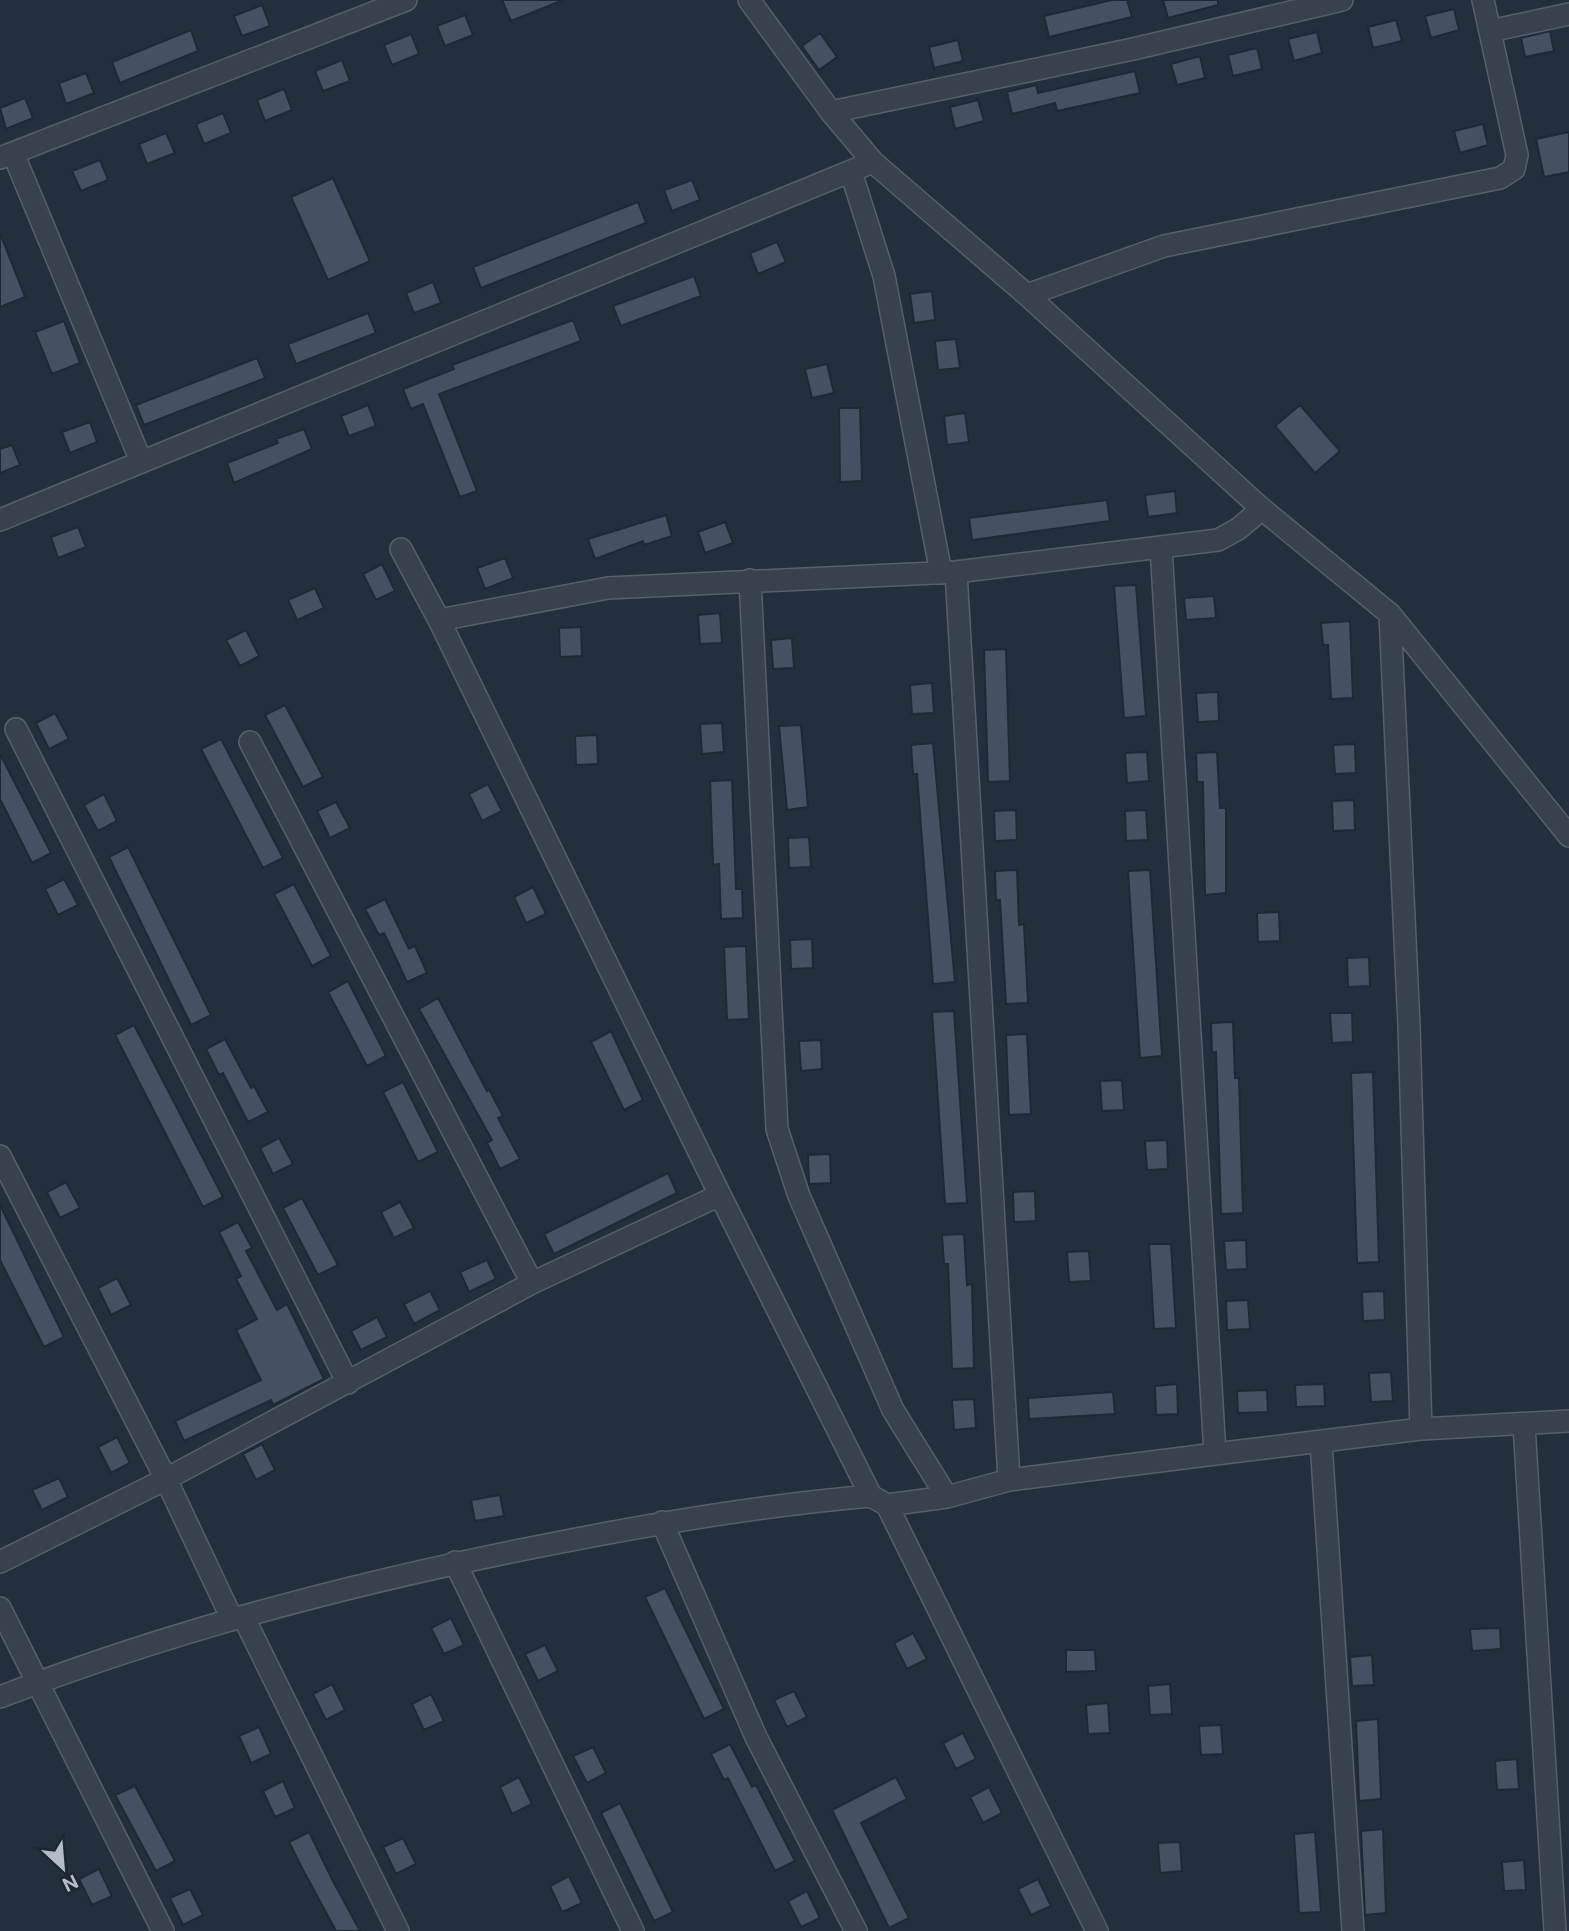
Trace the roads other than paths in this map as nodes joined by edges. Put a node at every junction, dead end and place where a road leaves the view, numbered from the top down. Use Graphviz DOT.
graph roads {
  1 [pos="406,0"];
  2 [pos="749,0"];
  3 [pos="1342,0"];
  4 [pos="1483,0"];
  5 [pos="1569,15"];
  6 [pos="1490,31"];
  7 [pos="831,112"];
  8 [pos="6,155"];
  9 [pos="873,162"];
  10 [pos="851,172"];
  11 [pos="1027,295"];
  12 [pos="141,461"];
  13 [pos="1262,509"];
  14 [pos="0,520"];
  15 [pos="1161,547"];
  16 [pos="401,549"];
  17 [pos="949,572"];
  18 [pos="750,579"];
  19 [pos="1390,614"];
  20 [pos="439,620"];
  21 [pos="16,729"];
  22 [pos="250,742"];
  23 [pos="1569,836"];
  24 [pos="0,1156"];
  25 [pos="720,1195"];
  26 [pos="532,1283"];
  27 [pos="348,1383"];
  28 [pos="1569,1421"];
  29 [pos="1524,1424"];
  30 [pos="1421,1429"];
  31 [pos="1321,1442"];
  32 [pos="1216,1454"];
  33 [pos="166,1479"];
  34 [pos="1009,1480"];
  35 [pos="947,1497"];
  36 [pos="879,1500"];
  37 [pos="662,1522"];
  38 [pos="0,1562"];
  39 [pos="455,1562"];
  40 [pos="0,1608"];
  41 [pos="237,1617"];
  42 [pos="36,1682"];
  43 [pos="0,1696"];
  44 [pos="163,1931"];
  45 [pos="398,1931"];
  46 [pos="633,1931"];
  47 [pos="856,1931"];
  48 [pos="1097,1931"];
  49 [pos="1353,1931"];
  50 [pos="1555,1931"];
  1 -- 8 [label="street"];
  2 -- 7 [label="street"];
  3 -- 7 [label="street"];
  4 -- 6 [label="street"];
  5 -- 6 [label="street"];
  6 -- 11 [label="street"];
  7 -- 9 [label="street"];
  8 -- 12 [label="street"];
  9 -- 10 [label="street"];
  9 -- 11 [label="street"];
  10 -- 12 [label="street"];
  10 -- 17 [label="street"];
  11 -- 13 [label="street"];
  12 -- 14 [label="street"];
  13 -- 15 [label="street"];
  13 -- 19 [label="street"];
  15 -- 17 [label="street"];
  15 -- 32 [label="street"];
  16 -- 20 [label="street"];
  17 -- 18 [label="street"];
  17 -- 34 [label="street"];
  18 -- 20 [label="street"];
  18 -- 35 [label="street"];
  19 -- 23 [label="street"];
  19 -- 30 [label="street"];
  20 -- 25 [label="street"];
  21 -- 27 [label="street"];
  22 -- 26 [label="street"];
  24 -- 33 [label="street"];
  25 -- 26 [label="street"];
  25 -- 36 [label="street"];
  26 -- 27 [label="street"];
  27 -- 33 [label="street"];
  28 -- 29 [label="street"];
  29 -- 30 [label="street"];
  29 -- 50 [label="street"];
  30 -- 31 [label="street"];
  31 -- 32 [label="street"];
  31 -- 49 [label="street"];
  32 -- 34 [label="street"];
  33 -- 38 [label="street"];
  33 -- 41 [label="street"];
  34 -- 35 [label="street"];
  35 -- 36 [label="street"];
  36 -- 37 [label="street"];
  36 -- 48 [label="street"];
  37 -- 39 [label="street"];
  37 -- 47 [label="street"];
  39 -- 41 [label="street"];
  39 -- 46 [label="street"];
  40 -- 42 [label="street"];
  41 -- 42 [label="street"];
  41 -- 45 [label="street"];
  42 -- 43 [label="street"];
  42 -- 44 [label="street"];
}
